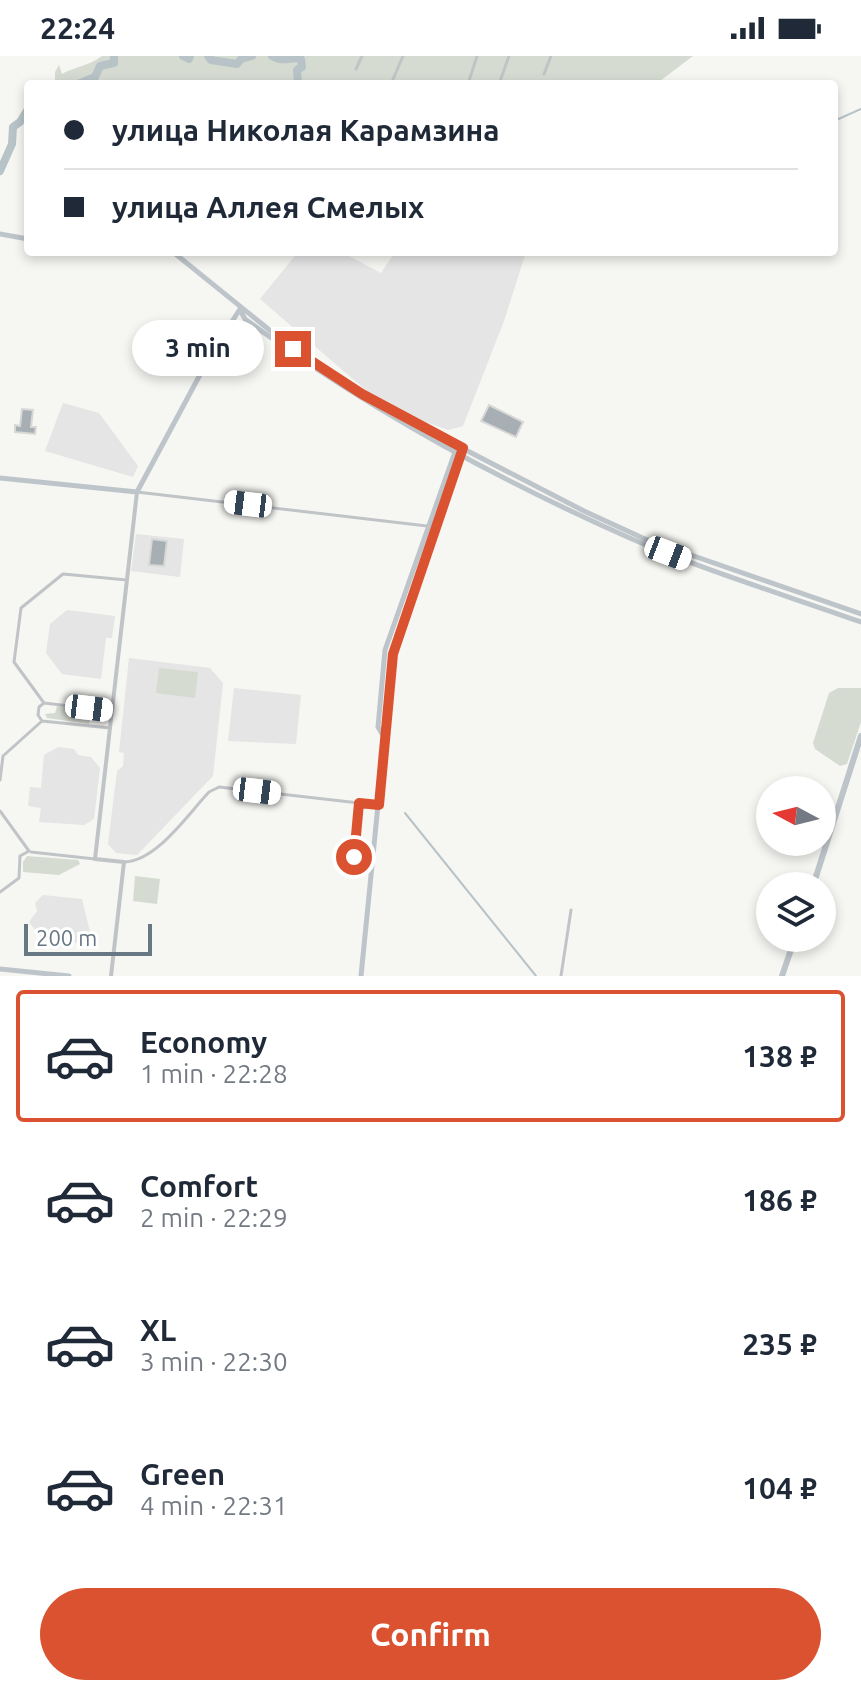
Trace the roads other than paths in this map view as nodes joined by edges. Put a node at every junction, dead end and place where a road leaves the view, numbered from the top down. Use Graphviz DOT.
graph roads {
  1 [pos="362,56"];
  2 [pos="403,56"];
  3 [pos="477,56"];
  4 [pos="509,56"];
  5 [pos="551,56"];
  6 [pos="356,69"];
  7 [pos="544,74"];
  8 [pos="393,80"];
  9 [pos="469,80"];
  10 [pos="500,80"];
  11 [pos="0,235"];
  12 [pos="24,238"];
  13 [pos="178,256"];
  14 [pos="240,309"];
  15 [pos="459,449"];
  16 [pos="0,478"];
  17 [pos="137,492"];
  18 [pos="430,526"];
  19 [pos="424,553"];
  20 [pos="127,580"];
  21 [pos="861,614"];
  22 [pos="861,622"];
  23 [pos="44,703"];
  24 [pos="112,711"];
  25 [pos="42,721"];
  26 [pos="378,727"];
  27 [pos="110,728"];
  28 [pos="386,728"];
  29 [pos="861,736"];
  30 [pos="385,738"];
  31 [pos="0,780"];
  32 [pos="359,803"];
  33 [pos="379,805"];
  34 [pos="0,811"];
  35 [pos="29,851"];
  36 [pos="354,857"];
  37 [pos="95,859"];
  38 [pos="124,862"];
  39 [pos="817,872"];
  40 [pos="0,892"];
  41 [pos="571,910"];
  42 [pos="790,952"];
  43 [pos="0,969"];
  44 [pos="69,976"];
  45 [pos="111,976"];
  46 [pos="361,976"];
  47 [pos="561,976"];
  48 [pos="782,976"];
  1 -- 6 [label="street"];
  2 -- 8 [label="street"];
  3 -- 9 [label="street"];
  4 -- 10 [label="street"];
  5 -- 7 [label="street"];
  11 -- 12 [label="main road"];
  13 -- 14 [label="main road"];
  14 -- 15 [label="main road"];
  14 -- 17 [label="main road"];
  15 -- 18 [label="main road"];
  15 -- 19 [label="main road"];
  15 -- 21 [label="main road"];
  15 -- 22 [label="main road"];
  16 -- 17 [label="main road"];
  17 -- 18 [label="street"];
  17 -- 20 [label="street"];
  18 -- 19 [label="main road"];
  19 -- 26 [label="main road"];
  19 -- 28 [label="main road"];
  20 -- 23 [label="street"];
  20 -- 24 [label="street"];
  23 -- 24 [label="street"];
  23 -- 25 [label="street"];
  24 -- 27 [label="street"];
  25 -- 27 [label="street"];
  25 -- 31 [label="street"];
  26 -- 28 [label="main road"];
  26 -- 30 [label="main road"];
  27 -- 37 [label="street"];
  28 -- 30 [label="main road"];
  29 -- 39 [label="main road"];
  30 -- 33 [label="main road"];
  32 -- 33 [label="street"];
  32 -- 36 [label="street"];
  32 -- 38 [label="street"];
  33 -- 46 [label="main road"];
  34 -- 35 [label="street"];
  35 -- 37 [label="street"];
  35 -- 40 [label="street"];
  37 -- 38 [label="street"];
  38 -- 45 [label="street"];
  41 -- 47 [label="street"];
  42 -- 48 [label="main road"];
  43 -- 44 [label="main road"];
}
